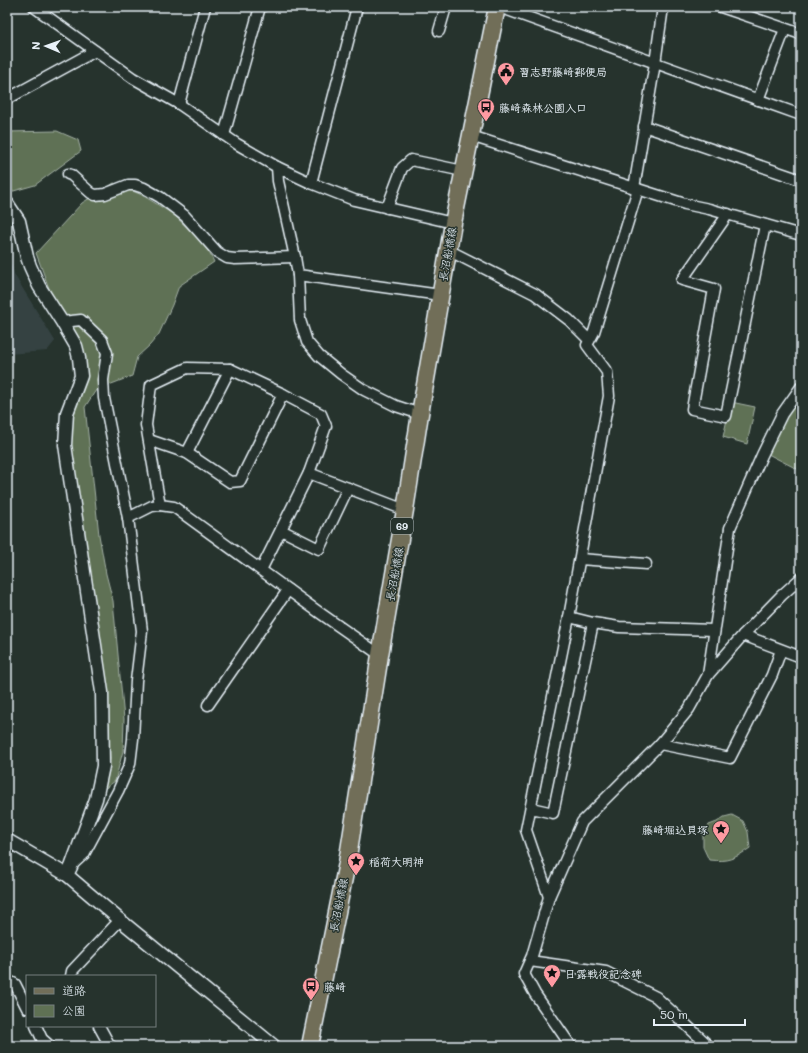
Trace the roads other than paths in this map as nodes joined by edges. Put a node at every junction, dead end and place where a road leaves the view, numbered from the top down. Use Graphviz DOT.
graph roads {
  1 [pos="34,7"];
  2 [pos="205,7"];
  3 [pos="260,7"];
  4 [pos="357,7"];
  5 [pos="446,7"];
  6 [pos="498,7"];
  7 [pos="663,7"];
  8 [pos="721,7"];
  9 [pos="785,29"];
  10 [pos="439,31"];
  11 [pos="801,34"];
  12 [pos="95,51"];
  13 [pos="655,63"];
  14 [pos="7,99"];
  15 [pos="758,100"];
  16 [pos="179,104"];
  17 [pos="801,115"];
  18 [pos="644,126"];
  19 [pos="224,135"];
  20 [pos="471,136"];
  21 [pos="277,167"];
  22 [pos="463,171"];
  23 [pos="68,174"];
  24 [pos="801,180"];
  25 [pos="311,183"];
  26 [pos="636,188"];
  27 [pos="7,204"];
  28 [pos="387,208"];
  29 [pos="728,214"];
  30 [pos="453,223"];
  31 [pos="765,225"];
  32 [pos="801,235"];
  33 [pos="448,250"];
  34 [pos="295,257"];
  35 [pos="298,276"];
  36 [pos="440,295"];
  37 [pos="62,322"];
  38 [pos="589,340"];
  39 [pos="230,369"];
  40 [pos="801,387"];
  41 [pos="283,394"];
  42 [pos="420,414"];
  43 [pos="149,440"];
  44 [pos="187,453"];
  45 [pos="309,473"];
  46 [pos="348,488"];
  47 [pos="160,505"];
  48 [pos="405,510"];
  49 [pos="128,518"];
  50 [pos="281,530"];
  51 [pos="580,559"];
  52 [pos="646,564"];
  53 [pos="261,570"];
  54 [pos="801,578"];
  55 [pos="288,590"];
  56 [pos="569,617"];
  57 [pos="593,623"];
  58 [pos="714,630"];
  59 [pos="743,635"];
  60 [pos="781,650"];
  61 [pos="380,655"];
  62 [pos="801,657"];
  63 [pos="708,675"];
  64 [pos="208,705"];
  65 [pos="660,744"];
  66 [pos="531,808"];
  67 [pos="7,840"];
  68 [pos="69,871"];
  69 [pos="548,897"];
  70 [pos="120,920"];
  71 [pos="530,960"];
  72 [pos="71,975"];
  73 [pos="7,980"];
  74 [pos="26,1006"];
  75 [pos="36,1027"];
  76 [pos="100,1027"];
  77 [pos="50,1046"];
  78 [pos="110,1046"];
  79 [pos="274,1046"];
  80 [pos="310,1046"];
  81 [pos="571,1046"];
  82 [pos="709,1046"];
  1 -- 12 [label="street"];
  2 -- 16 [label="street"];
  3 -- 19 [label="street"];
  4 -- 25 [label="street"];
  5 -- 10 [label="street"];
  6 -- 13 [label="street"];
  6 -- 20 [label="main road, 長沼船橋線 / 69"];
  7 -- 13 [label="street"];
  8 -- 9 [label="street"];
  9 -- 11 [label="street"];
  9 -- 15 [label="street"];
  12 -- 14 [label="street"];
  12 -- 16 [label="street"];
  13 -- 15 [label="street"];
  13 -- 18 [label="street"];
  15 -- 17 [label="street"];
  16 -- 19 [label="street"];
  18 -- 24 [label="street"];
  18 -- 26 [label="street"];
  19 -- 21 [label="street"];
  20 -- 22 [label="main road, 長沼船橋線 / 69"];
  20 -- 26 [label="street"];
  21 -- 25 [label="street"];
  21 -- 34 [label="street"];
  22 -- 28 [label="street"];
  22 -- 30 [label="main road, 長沼船橋線 / 69"];
  23 -- 34 [label="street"];
  25 -- 28 [label="street"];
  26 -- 29 [label="street"];
  26 -- 38 [label="street"];
  27 -- 37 [label="street"];
  28 -- 30 [label="street"];
  29 -- 31 [label="street"];
  29 -- 31 [label="street"];
  30 -- 33 [label="main road, 長沼船橋線 / 69"];
  31 -- 32 [label="street"];
  33 -- 36 [label="main road, 長沼船橋線 / 69"];
  33 -- 38 [label="street"];
  34 -- 35 [label="street"];
  35 -- 36 [label="street"];
  35 -- 42 [label="street"];
  36 -- 42 [label="main road, 長沼船橋線 / 69"];
  37 -- 49 [label="street"];
  37 -- 68 [label="street"];
  38 -- 51 [label="street"];
  39 -- 41 [label="street"];
  39 -- 43 [label="street"];
  39 -- 44 [label="street"];
  40 -- 58 [label="street"];
  41 -- 44 [label="street"];
  41 -- 45 [label="street"];
  42 -- 48 [label="main road, 長沼船橋線 / 69"];
  43 -- 44 [label="street"];
  43 -- 47 [label="street"];
  45 -- 46 [label="street"];
  45 -- 50 [label="street"];
  46 -- 48 [label="street"];
  46 -- 50 [label="street"];
  47 -- 49 [label="street"];
  47 -- 53 [label="street"];
  48 -- 61 [label="main road, 長沼船橋線 / 69"];
  49 -- 68 [label="street"];
  50 -- 53 [label="street"];
  51 -- 52 [label="street"];
  51 -- 56 [label="street"];
  53 -- 55 [label="street"];
  54 -- 59 [label="street"];
  55 -- 61 [label="street"];
  55 -- 64 [label="street"];
  56 -- 57 [label="street"];
  56 -- 66 [label="street"];
  57 -- 58 [label="street"];
  57 -- 66 [label="street"];
  58 -- 63 [label="street"];
  59 -- 60 [label="street"];
  59 -- 63 [label="street"];
  60 -- 62 [label="street"];
  60 -- 65 [label="street"];
  61 -- 80 [label="main road, 長沼船橋線 / 69"];
  63 -- 65 [label="street"];
  65 -- 69 [label="street"];
  66 -- 69 [label="street"];
  67 -- 68 [label="street"];
  68 -- 70 [label="street"];
  69 -- 71 [label="street"];
  70 -- 72 [label="street"];
  70 -- 79 [label="street"];
  71 -- 81 [label="street"];
  71 -- 82 [label="street"];
  73 -- 74 [label="street"];
  75 -- 77 [label="street"];
  76 -- 78 [label="street"];
}
